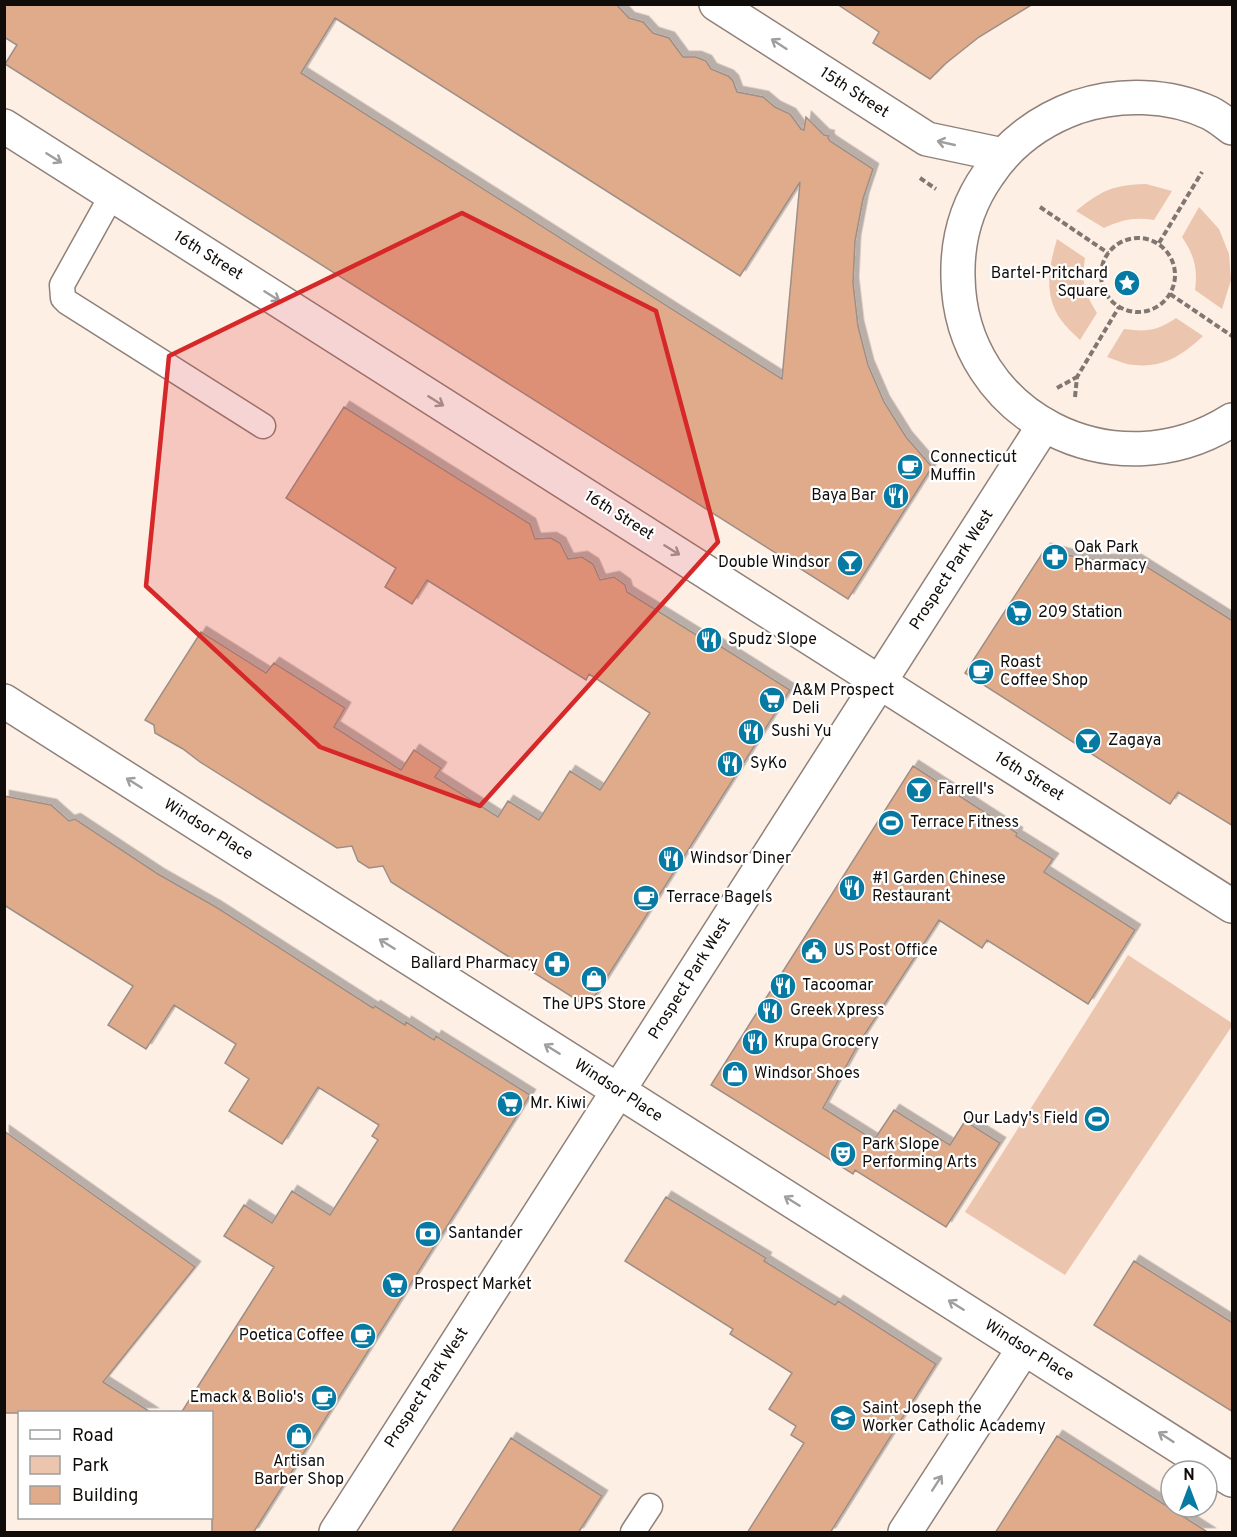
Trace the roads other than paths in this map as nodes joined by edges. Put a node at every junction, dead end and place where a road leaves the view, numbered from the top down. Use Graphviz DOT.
graph roads {
  1 [pos="716,4"];
  2 [pos="1225,112"];
  3 [pos="4,126"];
  4 [pos="1003,154"];
  5 [pos="112,195"];
  6 [pos="1233,420"];
  7 [pos="1044,425"];
  8 [pos="263,426"];
  9 [pos="880,682"];
  10 [pos="4,701"];
  11 [pos="1233,906"];
  12 [pos="619,1091"];
  13 [pos="1024,1348"];
  14 [pos="1233,1480"];
  15 [pos="650,1506"];
  16 [pos="336,1533"];
  17 [pos="633,1533"];
  18 [pos="905,1533"];
  4 -- 1 [label="street, 15th Street, one-way"];
  2 -- 4 [label="street"];
  3 -- 5 [label="street, 16th Street, one-way"];
  4 -- 7 [label="street"];
  5 -- 8 [label="lane"];
  5 -- 9 [label="street, 16th Street, one-way"];
  6 -- 7 [label="street"];
  7 -- 9 [label="street, Prospect Park West"];
  9 -- 11 [label="street, 16th Street"];
  9 -- 12 [label="street, Prospect Park West"];
  12 -- 10 [label="street, Windsor Place, one-way"];
  13 -- 12 [label="street, Windsor Place, one-way"];
  12 -- 16 [label="street, Prospect Park West"];
  14 -- 13 [label="street, Windsor Place, one-way"];
  18 -- 13 [label="street, one-way"];
  15 -- 17 [label="lane"];
}
